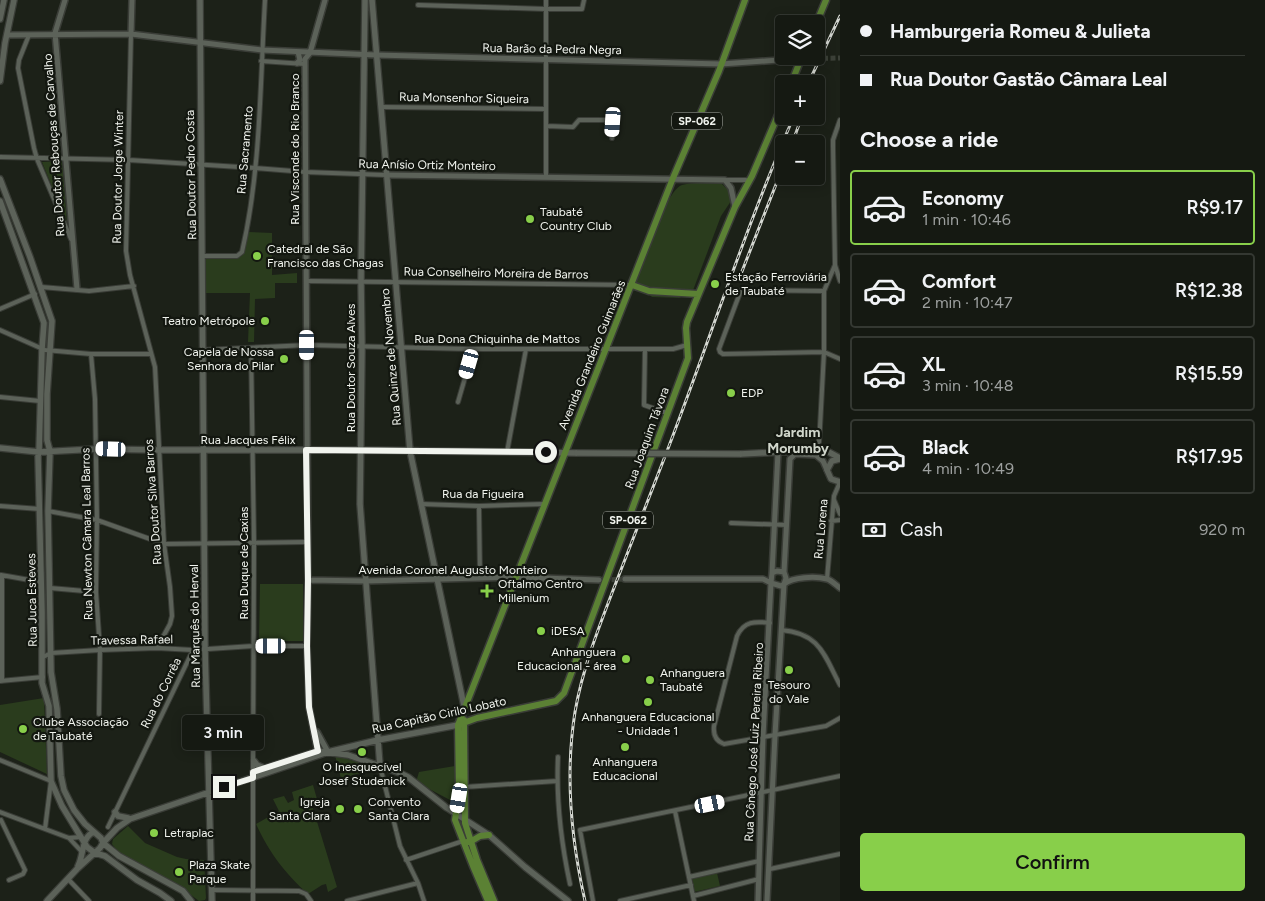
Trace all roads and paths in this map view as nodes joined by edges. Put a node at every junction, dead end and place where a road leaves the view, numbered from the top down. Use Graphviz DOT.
graph roads {
  1 [pos="4,0"];
  2 [pos="14,0"];
  3 [pos="65,0"];
  4 [pos="132,0"];
  5 [pos="200,0"];
  6 [pos="264,0"];
  7 [pos="325,0"];
  8 [pos="365,0"];
  9 [pos="372,0"];
  10 [pos="546,0"];
  11 [pos="584,0"];
  12 [pos="745,0"];
  13 [pos="826,0"];
  14 [pos="418,5"];
  15 [pos="546,10"];
  16 [pos="820,15"];
  17 [pos="0,19"];
  18 [pos="55,33"];
  19 [pos="131,34"];
  20 [pos="6,35"];
  21 [pos="29,35"];
  22 [pos="199,42"];
  23 [pos="365,46"];
  24 [pos="376,46"];
  25 [pos="262,50"];
  26 [pos="298,52"];
  27 [pos="310,53"];
  28 [pos="364,55"];
  29 [pos="376,55"];
  30 [pos="546,59"];
  31 [pos="775,60"];
  32 [pos="261,62"];
  33 [pos="297,64"];
  34 [pos="305,64"];
  35 [pos="721,64"];
  36 [pos="0,82"];
  37 [pos="382,107"];
  38 [pos="546,109"];
  39 [pos="775,120"];
  40 [pos="840,120"];
  41 [pos="546,126"];
  42 [pos="612,138"];
  43 [pos="840,139"];
  44 [pos="833,140"];
  45 [pos="0,157"];
  46 [pos="37,159"];
  47 [pos="66,159"];
  48 [pos="129,160"];
  49 [pos="200,166"];
  50 [pos="255,168"];
  51 [pos="304,172"];
  52 [pos="364,173"];
  53 [pos="386,175"];
  54 [pos="546,177"];
  55 [pos="672,178"];
  56 [pos="0,180"];
  57 [pos="725,180"];
  58 [pos="748,180"];
  59 [pos="0,201"];
  60 [pos="735,207"];
  61 [pos="71,239"];
  62 [pos="202,256"];
  63 [pos="30,257"];
  64 [pos="22,260"];
  65 [pos="838,265"];
  66 [pos="306,281"];
  67 [pos="361,281"];
  68 [pos="396,281"];
  69 [pos="840,281"];
  70 [pos="632,285"];
  71 [pos="134,286"];
  72 [pos="41,287"];
  73 [pos="76,289"];
  74 [pos="824,291"];
  75 [pos="34,294"];
  76 [pos="698,294"];
  77 [pos="0,309"];
  78 [pos="0,330"];
  79 [pos="687,344"];
  80 [pos="307,345"];
  81 [pos="251,348"];
  82 [pos="362,348"];
  83 [pos="402,348"];
  84 [pos="42,349"];
  85 [pos="469,349"];
  86 [pos="526,349"];
  87 [pos="606,349"];
  88 [pos="645,349"];
  89 [pos="49,350"];
  90 [pos="203,350"];
  91 [pos="824,352"];
  92 [pos="151,353"];
  93 [pos="90,354"];
  94 [pos="840,359"];
  95 [pos="0,397"];
  96 [pos="40,401"];
  97 [pos="458,402"];
  98 [pos="668,413"];
  99 [pos="819,442"];
  100 [pos="0,448"];
  101 [pos="96,448"];
  102 [pos="159,450"];
  103 [pos="204,450"];
  104 [pos="253,450"];
  105 [pos="306,450"];
  106 [pos="360,450"];
  107 [pos="825,450"];
  108 [pos="50,451"];
  109 [pos="410,451"];
  110 [pos="812,451"];
  111 [pos="39,452"];
  112 [pos="507,452"];
  113 [pos="565,452"];
  114 [pos="778,452"];
  115 [pos="840,458"];
  116 [pos="827,470"];
  117 [pos="840,482"];
  118 [pos="834,500"];
  119 [pos="421,504"];
  120 [pos="545,504"];
  121 [pos="0,506"];
  122 [pos="479,506"];
  123 [pos="40,509"];
  124 [pos="48,511"];
  125 [pos="840,514"];
  126 [pos="97,520"];
  127 [pos="840,520"];
  128 [pos="831,521"];
  129 [pos="731,523"];
  130 [pos="774,524"];
  131 [pos="787,525"];
  132 [pos="307,542"];
  133 [pos="254,543"];
  134 [pos="164,544"];
  135 [pos="204,544"];
  136 [pos="784,572"];
  137 [pos="772,573"];
  138 [pos="1,576"];
  139 [pos="438,578"];
  140 [pos="480,578"];
  141 [pos="515,578"];
  142 [pos="827,579"];
  143 [pos="308,580"];
  144 [pos="366,580"];
  145 [pos="598,580"];
  146 [pos="625,580"];
  147 [pos="41,582"];
  148 [pos="771,583"];
  149 [pos="784,584"];
  150 [pos="50,588"];
  151 [pos="840,588"];
  152 [pos="96,592"];
  153 [pos="42,618"];
  154 [pos="50,619"];
  155 [pos="770,623"];
  156 [pos="781,630"];
  157 [pos="253,646"];
  158 [pos="307,646"];
  159 [pos="157,648"];
  160 [pos="205,649"];
  161 [pos="100,650"];
  162 [pos="193,650"];
  163 [pos="51,653"];
  164 [pos="43,657"];
  165 [pos="51,672"];
  166 [pos="43,675"];
  167 [pos="1,681"];
  168 [pos="840,685"];
  169 [pos="556,701"];
  170 [pos="464,706"];
  171 [pos="98,714"];
  172 [pos="840,718"];
  173 [pos="461,724"];
  174 [pos="314,727"];
  175 [pos="763,736"];
  176 [pos="774,736"];
  177 [pos="378,740"];
  178 [pos="328,752"];
  179 [pos="318,754"];
  180 [pos="558,757"];
  181 [pos="0,760"];
  182 [pos="254,761"];
  183 [pos="380,766"];
  184 [pos="264,768"];
  185 [pos="253,775"];
  186 [pos="840,776"];
  187 [pos="51,781"];
  188 [pos="557,781"];
  189 [pos="465,787"];
  190 [pos="772,790"];
  191 [pos="209,792"];
  192 [pos="762,793"];
  193 [pos="49,796"];
  194 [pos="57,796"];
  195 [pos="676,811"];
  196 [pos="0,812"];
  197 [pos="115,812"];
  198 [pos="456,814"];
  199 [pos="8,816"];
  200 [pos="130,818"];
  201 [pos="465,818"];
  202 [pos="1,821"];
  203 [pos="108,827"];
  204 [pos="45,829"];
  205 [pos="94,832"];
  206 [pos="111,834"];
  207 [pos="489,835"];
  208 [pos="69,838"];
  209 [pos="83,839"];
  210 [pos="467,842"];
  211 [pos="103,843"];
  212 [pos="82,852"];
  213 [pos="95,853"];
  214 [pos="115,853"];
  215 [pos="840,854"];
  216 [pos="406,860"];
  217 [pos="759,861"];
  218 [pos="77,869"];
  219 [pos="770,869"];
  220 [pos="689,877"];
  221 [pos="759,878"];
  222 [pos="68,879"];
  223 [pos="9,880"];
  224 [pos="418,883"];
  225 [pos="570,884"];
  226 [pos="691,885"];
  227 [pos="212,890"];
  228 [pos="253,891"];
  229 [pos="369,896"];
  230 [pos="694,899"];
  231 [pos="47,901"];
  232 [pos="89,901"];
  233 [pos="170,901"];
  234 [pos="191,901"];
  235 [pos="212,901"];
  236 [pos="253,901"];
  237 [pos="311,901"];
  238 [pos="347,901"];
  239 [pos="371,901"];
  240 [pos="424,901"];
  241 [pos="488,901"];
  242 [pos="494,901"];
  243 [pos="568,901"];
  244 [pos="593,901"];
  245 [pos="620,901"];
  246 [pos="758,901"];
  247 [pos="767,901"];
  1 -- 17 [label="main road"];
  2 -- 20 [label="main road"];
  3 -- 18 [label="street, Rua Doutor Rebouças de Carvalho"];
  4 -- 19 [label="street, Rua Doutor Jorge Winter"];
  5 -- 22 [label="main road, Rua Doutor Pedro Costa"];
  6 -- 25 [label="street, Rua Sacramento"];
  7 -- 27 [label="street, Rua Visconde do Rio Branco"];
  8 -- 23 [label="main road, Rua Doutor Souza Alves"];
  9 -- 24 [label="main road, Rua Quinze de Novembro"];
  10 -- 15 [label="street"];
  11 -- 15 [label="street"];
  12 -- 35 [label="main road, SP-062"];
  13 -- 16 [label="main road"];
  14 -- 15 [label="street"];
  15 -- 30 [label="street"];
  18 -- 19 [label="street, Rua Barão da Pedra Negra"];
  18 -- 21 [label="street, Rua Barão da Pedra Negra"];
  18 -- 47 [label="street, Rua Doutor Rebouças de Carvalho"];
  19 -- 22 [label="street, Rua Barão da Pedra Negra"];
  19 -- 48 [label="street, Rua Doutor Jorge Winter"];
  20 -- 21 [label="street, Rua Barão da Pedra Negra"];
  20 -- 36 [label="main road"];
  21 -- 46 [label="street"];
  22 -- 25 [label="street, Rua Barão da Pedra Negra"];
  22 -- 49 [label="main road, Rua Doutor Pedro Costa"];
  23 -- 24 [label="main road"];
  23 -- 28 [label="main road, Rua Doutor Souza Alves"];
  24 -- 29 [label="main road, Rua Quinze de Novembro"];
  25 -- 26 [label="street, Rua Barão da Pedra Negra"];
  25 -- 32 [label="street, Rua Sacramento"];
  26 -- 27 [label="street, Rua Barão da Pedra Negra"];
  26 -- 33 [label="street"];
  27 -- 28 [label="street, Rua Barão da Pedra Negra"];
  27 -- 34 [label="street, Rua Visconde do Rio Branco"];
  28 -- 29 [label="street, Rua Barão da Pedra Negra"];
  28 -- 52 [label="main road, Rua Doutor Souza Alves"];
  29 -- 30 [label="street, Rua Barão da Pedra Negra"];
  29 -- 37 [label="main road, Rua Quinze de Novembro"];
  30 -- 35 [label="street, Rua Barão da Pedra Negra"];
  30 -- 38 [label="street"];
  31 -- 35 [label="street, Rua Barão da Pedra Negra"];
  32 -- 33 [label="street"];
  32 -- 50 [label="street, Rua Sacramento"];
  33 -- 34 [label="street"];
  34 -- 51 [label="street, Rua Visconde do Rio Branco"];
  35 -- 55 [label="main road, SP-062"];
  37 -- 38 [label="street, Rua Monsenhor Siqueira"];
  37 -- 53 [label="main road, Rua Quinze de Novembro"];
  38 -- 41 [label="street"];
  39 -- 58 [label="main road, SP-062"];
  40 -- 44 [label="street"];
  41 -- 42 [label="street"];
  41 -- 54 [label="street"];
  43 -- 44 [label="street"];
  44 -- 65 [label="street"];
  45 -- 46 [label="street, Rua Anísio Ortiz Monteiro"];
  46 -- 47 [label="street, Rua Anísio Ortiz Monteiro"];
  46 -- 61 [label="street"];
  47 -- 48 [label="street, Rua Anísio Ortiz Monteiro"];
  47 -- 61 [label="street, Rua Doutor Rebouças de Carvalho"];
  48 -- 49 [label="street, Rua Anísio Ortiz Monteiro"];
  48 -- 71 [label="street, Rua Doutor Jorge Winter"];
  49 -- 50 [label="street, Rua Anísio Ortiz Monteiro"];
  49 -- 62 [label="main road, Rua Doutor Pedro Costa"];
  50 -- 51 [label="street, Rua Anísio Ortiz Monteiro"];
  50 -- 62 [label="street, Rua Sacramento"];
  51 -- 52 [label="street, Rua Anísio Ortiz Monteiro"];
  51 -- 66 [label="street, Rua Visconde do Rio Branco"];
  52 -- 53 [label="street, Rua Anísio Ortiz Monteiro"];
  52 -- 67 [label="main road, Rua Doutor Souza Alves"];
  53 -- 54 [label="street, Rua Anísio Ortiz Monteiro"];
  53 -- 68 [label="main road, Rua Quinze de Novembro"];
  54 -- 55 [label="street, Rua Anísio Ortiz Monteiro"];
  55 -- 57 [label="street, Rua Anísio Ortiz Monteiro"];
  55 -- 70 [label="main road, Avenida Grandeiro Guimarães / SP-062"];
  56 -- 63 [label="main road, Rua Juca Esteves"];
  57 -- 58 [label="street, Rua Anísio Ortiz Monteiro"];
  57 -- 60 [label="street"];
  58 -- 60 [label="main road, Rua Joaquim Távora / SP-062"];
  59 -- 64 [label="main road, Rua Juca Esteves"];
  60 -- 76 [label="main road, Rua Joaquim Távora / SP-062"];
  61 -- 73 [label="street, Rua Doutor Rebouças de Carvalho"];
  62 -- 90 [label="main road, Rua Doutor Pedro Costa"];
  63 -- 64 [label="main road"];
  63 -- 72 [label="main road, Rua Juca Esteves"];
  64 -- 75 [label="main road, Rua Juca Esteves"];
  65 -- 69 [label="street"];
  65 -- 74 [label="street"];
  66 -- 67 [label="street, Rua Conselheiro Moreira de Barros"];
  66 -- 80 [label="street, Rua Visconde do Rio Branco"];
  67 -- 68 [label="street, Rua Conselheiro Moreira de Barros"];
  67 -- 82 [label="main road, Rua Doutor Souza Alves"];
  68 -- 70 [label="street, Rua Conselheiro Moreira de Barros"];
  68 -- 83 [label="main road, Rua Quinze de Novembro"];
  70 -- 76 [label="main road"];
  70 -- 87 [label="main road, Avenida Grandeiro Guimarães / SP-062"];
  71 -- 73 [label="street"];
  71 -- 92 [label="street, Rua Doutor Jorge Winter"];
  72 -- 73 [label="street"];
  72 -- 89 [label="main road, Rua Juca Esteves"];
  74 -- 91 [label="street"];
  74 -- 91 [label="street"];
  75 -- 77 [label="street"];
  75 -- 84 [label="main road, Rua Juca Esteves"];
  76 -- 79 [label="main road, Rua Joaquim Távora / SP-062"];
  78 -- 84 [label="street"];
  79 -- 88 [label="street, Rua Dona Chiquinha de Mattos"];
  79 -- 98 [label="main road, Rua Joaquim Távora / SP-062"];
  80 -- 81 [label="street, Rua Dona Chiquinha de Mattos"];
  80 -- 82 [label="street, Rua Dona Chiquinha de Mattos"];
  80 -- 105 [label="street, Rua Visconde do Rio Branco"];
  81 -- 90 [label="street, Rua Dona Chiquinha de Mattos"];
  81 -- 104 [label="street, Rua Duque de Caxias"];
  82 -- 83 [label="street, Rua Dona Chiquinha de Mattos"];
  82 -- 106 [label="main road, Rua Doutor Souza Alves"];
  83 -- 85 [label="street, Rua Dona Chiquinha de Mattos"];
  83 -- 109 [label="main road, Rua Quinze de Novembro"];
  84 -- 89 [label="street"];
  84 -- 96 [label="main road, Rua Juca Esteves"];
  85 -- 86 [label="street, Rua Dona Chiquinha de Mattos"];
  85 -- 97 [label="street"];
  86 -- 87 [label="street, Rua Dona Chiquinha de Mattos"];
  86 -- 112 [label="street"];
  87 -- 88 [label="street, Rua Dona Chiquinha de Mattos"];
  87 -- 113 [label="main road, Avenida Grandeiro Guimarães / SP-062"];
  88 -- 98 [label="street"];
  89 -- 93 [label="street"];
  89 -- 108 [label="main road, Rua Juca Esteves"];
  90 -- 103 [label="main road, Rua Marquês do Herval"];
  91 -- 94 [label="street"];
  91 -- 99 [label="street"];
  92 -- 93 [label="street"];
  92 -- 102 [label="street, Rua Doutor Silva Barros"];
  93 -- 101 [label="street, Rua Newton Câmara Leal Barros"];
  95 -- 96 [label="street"];
  96 -- 111 [label="main road, Rua Juca Esteves"];
  98 -- 169 [label="main road, Rua Joaquim Távora / SP-062"];
  99 -- 107 [label="street"];
  99 -- 110 [label="street"];
  100 -- 111 [label="main road, Rua Jacques Félix"];
  101 -- 102 [label="main road, Rua Jacques Félix"];
  101 -- 108 [label="main road, Rua Jacques Félix"];
  101 -- 126 [label="street, Rua Newton Câmara Leal Barros"];
  102 -- 103 [label="main road, Rua Jacques Félix"];
  102 -- 134 [label="street, Rua Doutor Silva Barros"];
  103 -- 104 [label="main road, Rua Jacques Félix"];
  103 -- 135 [label="main road, Rua Marquês do Herval"];
  104 -- 105 [label="main road, Rua Jacques Félix"];
  104 -- 133 [label="street, Rua Duque de Caxias"];
  105 -- 106 [label="main road, Rua Jacques Félix"];
  105 -- 132 [label="street, Rua Visconde do Rio Branco"];
  106 -- 109 [label="main road, Rua Jacques Félix"];
  106 -- 144 [label="main road, Rua Doutor Souza Alves"];
  107 -- 110 [label="main road, Rua Jacques Félix"];
  107 -- 115 [label="main road"];
  108 -- 111 [label="main road, Rua Jacques Félix"];
  108 -- 124 [label="main road, Rua Juca Esteves"];
  109 -- 112 [label="main road, Rua Jacques Félix"];
  109 -- 119 [label="main road, Rua Quinze de Novembro"];
  110 -- 114 [label="main road, Rua Jacques Félix"];
  111 -- 123 [label="main road, Rua Juca Esteves"];
  112 -- 113 [label="main road, Rua Jacques Félix"];
  113 -- 114 [label="main road, Rua Jacques Félix, bridge"];
  113 -- 120 [label="main road, Avenida Grandeiro Guimarães / SP-062"];
  114 -- 130 [label="street, Rua Cônego José Luiz Pereira Ribeiro"];
  115 -- 116 [label="main road"];
  116 -- 117 [label="main road"];
  116 -- 131 [label="street, Rua Cônego José Luiz Pereira Ribeiro"];
  117 -- 118 [label="street, Rua Lorena"];
  118 -- 125 [label="street"];
  118 -- 128 [label="street, Rua Lorena"];
  119 -- 122 [label="street, Rua da Figueira"];
  119 -- 139 [label="main road, Rua Quinze de Novembro"];
  120 -- 122 [label="street, Rua da Figueira"];
  120 -- 141 [label="main road, Avenida Grandeiro Guimarães / SP-062"];
  121 -- 123 [label="street"];
  122 -- 140 [label="street"];
  123 -- 147 [label="main road, Rua Juca Esteves"];
  124 -- 126 [label="street"];
  124 -- 150 [label="main road, Rua Juca Esteves"];
  126 -- 134 [label="street"];
  126 -- 152 [label="street, Rua Newton Câmara Leal Barros"];
  127 -- 128 [label="street"];
  128 -- 142 [label="street, Rua Lorena"];
  129 -- 130 [label="street"];
  130 -- 131 [label="street"];
  130 -- 137 [label="street, Rua Cônego José Luiz Pereira Ribeiro"];
  131 -- 136 [label="street, Rua Cônego José Luiz Pereira Ribeiro"];
  132 -- 133 [label="street"];
  132 -- 143 [label="street, Rua Visconde do Rio Branco"];
  133 -- 135 [label="street"];
  133 -- 157 [label="street, Rua Duque de Caxias"];
  134 -- 135 [label="street"];
  134 -- 159 [label="street, Rua Doutor Silva Barros"];
  135 -- 160 [label="main road, Rua Marquês do Herval"];
  136 -- 137 [label="street"];
  136 -- 149 [label="street, Rua Cônego José Luiz Pereira Ribeiro"];
  137 -- 148 [label="street, Rua Cônego José Luiz Pereira Ribeiro"];
  138 -- 147 [label="street"];
  138 -- 167 [label="street"];
  139 -- 140 [label="street, Avenida Coronel Augusto Monteiro"];
  139 -- 144 [label="street, Avenida Coronel Augusto Monteiro"];
  139 -- 170 [label="main road, Rua Quinze de Novembro"];
  140 -- 141 [label="street, Avenida Coronel Augusto Monteiro"];
  141 -- 145 [label="street, Avenida Coronel Augusto Monteiro"];
  141 -- 170 [label="main road, Avenida Grandeiro Guimarães / SP-062"];
  142 -- 149 [label="street"];
  142 -- 151 [label="street"];
  143 -- 144 [label="street, Avenida Coronel Augusto Monteiro"];
  143 -- 158 [label="street, Rua Visconde do Rio Branco"];
  144 -- 177 [label="main road, Rua Doutor Souza Alves"];
  146 -- 148 [label="street"];
  147 -- 153 [label="main road, Rua Juca Esteves"];
  148 -- 149 [label="street"];
  148 -- 155 [label="street, Rua Cônego José Luiz Pereira Ribeiro"];
  149 -- 156 [label="street, Rua Cônego José Luiz Pereira Ribeiro"];
  150 -- 152 [label="street"];
  150 -- 154 [label="main road, Rua Juca Esteves"];
  152 -- 161 [label="street, Rua Newton Câmara Leal Barros"];
  153 -- 154 [label="main road"];
  153 -- 164 [label="main road, Rua Juca Esteves"];
  154 -- 163 [label="main road, Rua Juca Esteves"];
  155 -- 175 [label="street, Rua Cônego José Luiz Pereira Ribeiro"];
  155 -- 175 [label="street"];
  156 -- 168 [label="street"];
  156 -- 176 [label="street, Rua Cônego José Luiz Pereira Ribeiro"];
  157 -- 158 [label="street, Travessa Rafael"];
  157 -- 160 [label="street, Travessa Rafael"];
  157 -- 182 [label="street, Rua Duque de Caxias"];
  158 -- 174 [label="street, Rua Visconde do Rio Branco"];
  159 -- 161 [label="street, Travessa Rafael"];
  159 -- 162 [label="street, Travessa Rafael"];
  160 -- 162 [label="street, Travessa Rafael"];
  160 -- 191 [label="main road, Rua Marquês do Herval"];
  161 -- 163 [label="street, Travessa Rafael"];
  161 -- 171 [label="street, Rua Newton Câmara Leal Barros"];
  162 -- 197 [label="street, Rua do Corrêa"];
  163 -- 164 [label="street, Travessa Rafael"];
  163 -- 165 [label="main road, Rua Juca Esteves"];
  164 -- 166 [label="main road, Rua Juca Esteves"];
  165 -- 166 [label="main road"];
  165 -- 205 [label="main road, Rua Juca Esteves"];
  166 -- 167 [label="street"];
  166 -- 187 [label="main road, Rua Juca Esteves"];
  169 -- 173 [label="main road, Rua Capitão Cirilo Lobato / SP-062"];
  170 -- 173 [label="main road, Rua Quinze de Novembro / SP-062"];
  172 -- 176 [label="street"];
  173 -- 177 [label="main road, Rua Capitão Cirilo Lobato"];
  173 -- 189 [label="main road, Rua Quinze de Novembro / SP-062"];
  173 -- 198 [label="main road, Rua Quinze de Novembro / SP-062"];
  174 -- 178 [label="street, Rua Visconde do Rio Branco"];
  174 -- 179 [label="street, Rua Visconde do Rio Branco"];
  175 -- 176 [label="street"];
  175 -- 192 [label="street, Rua Cônego José Luiz Pereira Ribeiro"];
  176 -- 190 [label="street, Rua Cônego José Luiz Pereira Ribeiro"];
  177 -- 178 [label="main road, Rua Capitão Cirilo Lobato"];
  177 -- 183 [label="main road, Rua Doutor Souza Alves"];
  178 -- 179 [label="main road"];
  178 -- 183 [label="main road"];
  179 -- 184 [label="main road"];
  179 -- 185 [label="main road"];
  180 -- 188 [label="street"];
  181 -- 187 [label="street"];
  182 -- 184 [label="main road"];
  182 -- 185 [label="street, Rua Duque de Caxias"];
  183 -- 198 [label="main road"];
  183 -- 216 [label="street"];
  184 -- 185 [label="main road"];
  185 -- 191 [label="main road"];
  185 -- 228 [label="street, Rua Duque de Caxias"];
  186 -- 190 [label="street"];
  187 -- 193 [label="street"];
  187 -- 194 [label="main road, Rua Juca Esteves"];
  188 -- 189 [label="street"];
  188 -- 225 [label="street"];
  189 -- 201 [label="main road, Rua Quinze de Novembro / SP-062"];
  190 -- 192 [label="street"];
  190 -- 219 [label="street, Rua Cônego José Luiz Pereira Ribeiro"];
  191 -- 200 [label="main road"];
  191 -- 227 [label="main road, Rua Marquês do Herval"];
  192 -- 195 [label="street"];
  192 -- 217 [label="street, Rua Cônego José Luiz Pereira Ribeiro"];
  193 -- 194 [label="main road"];
  193 -- 204 [label="street"];
  194 -- 209 [label="main road, Rua Juca Esteves"];
  195 -- 220 [label="street"];
  195 -- 244 [label="street"];
  196 -- 199 [label="street"];
  197 -- 200 [label="main road"];
  197 -- 203 [label="street, Rua do Corrêa"];
  198 -- 201 [label="main road"];
  198 -- 210 [label="main road, SP-062"];
  199 -- 202 [label="street"];
  199 -- 204 [label="street"];
  200 -- 206 [label="main road"];
  201 -- 207 [label="main road"];
  201 -- 210 [label="main road, SP-062"];
  202 -- 223 [label="street"];
  204 -- 208 [label="street"];
  205 -- 209 [label="main road"];
  205 -- 211 [label="main road, Rua Juca Esteves"];
  206 -- 211 [label="main road"];
  206 -- 214 [label="main road"];
  207 -- 210 [label="main road"];
  207 -- 243 [label="main road"];
  208 -- 209 [label="street"];
  208 -- 212 [label="street"];
  209 -- 212 [label="main road"];
  209 -- 213 [label="main road, Rua Juca Esteves"];
  210 -- 216 [label="street"];
  210 -- 241 [label="main road, SP-062"];
  210 -- 242 [label="main road, SP-062"];
  211 -- 213 [label="main road"];
  211 -- 214 [label="main road, Rua Juca Esteves"];
  212 -- 218 [label="main road"];
  213 -- 218 [label="main road"];
  213 -- 233 [label="main road"];
  214 -- 234 [label="main road, Rua Juca Esteves"];
  215 -- 219 [label="street"];
  216 -- 224 [label="street"];
  217 -- 220 [label="street"];
  217 -- 221 [label="street, Rua Cônego José Luiz Pereira Ribeiro"];
  218 -- 222 [label="main road"];
  219 -- 247 [label="street, Rua Cônego José Luiz Pereira Ribeiro"];
  220 -- 226 [label="street"];
  221 -- 230 [label="street"];
  221 -- 246 [label="street, Rua Cônego José Luiz Pereira Ribeiro"];
  222 -- 231 [label="main road"];
  222 -- 232 [label="street"];
  224 -- 229 [label="street"];
  224 -- 240 [label="street"];
  226 -- 230 [label="street"];
  226 -- 245 [label="street"];
  227 -- 228 [label="street"];
  227 -- 235 [label="main road, Rua Marquês do Herval"];
  228 -- 236 [label="street, Rua Duque de Caxias"];
  228 -- 237 [label="street"];
  229 -- 238 [label="street"];
  229 -- 239 [label="street"];
}
